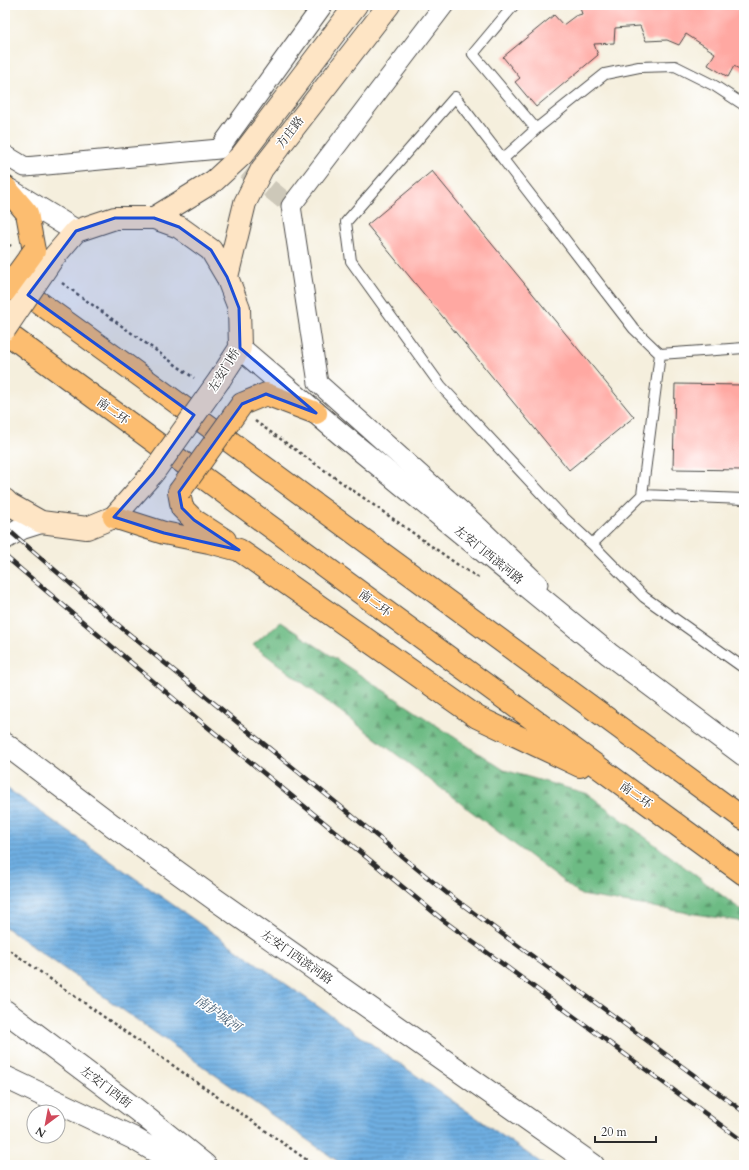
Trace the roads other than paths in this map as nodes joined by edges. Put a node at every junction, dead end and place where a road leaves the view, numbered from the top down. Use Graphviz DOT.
graph roads {
  1 [pos="323,5"];
  2 [pos="356,5"];
  3 [pos="389,5"];
  4 [pos="444,5"];
  5 [pos="514,5"];
  6 [pos="744,105"];
  7 [pos="536,129"];
  8 [pos="5,156"];
  9 [pos="503,159"];
  10 [pos="5,187"];
  11 [pos="154,218"];
  12 [pos="76,232"];
  13 [pos="43,255"];
  14 [pos="227,277"];
  15 [pos="5,278"];
  16 [pos="5,291"];
  17 [pos="5,329"];
  18 [pos="5,332"];
  19 [pos="240,348"];
  20 [pos="744,348"];
  21 [pos="660,354"];
  22 [pos="316,413"];
  23 [pos="642,495"];
  24 [pos="744,499"];
  25 [pos="5,500"];
  26 [pos="114,517"];
  27 [pos="41,522"];
  28 [pos="5,538"];
  29 [pos="592,544"];
  30 [pos="239,550"];
  31 [pos="609,654"];
  32 [pos="744,668"];
  33 [pos="5,744"];
  34 [pos="744,755"];
  35 [pos="626,788"];
  36 [pos="744,819"];
  37 [pos="744,874"];
  38 [pos="5,1011"];
  39 [pos="5,1077"];
  40 [pos="179,1165"];
  41 [pos="205,1165"];
  42 [pos="593,1165"];
  1 -- 8 [label="street"];
  2 -- 11 [label="main road, 方庄路"];
  3 -- 14 [label="main road, 方庄路"];
  4 -- 31 [label="street"];
  5 -- 7 [label="lane"];
  6 -- 7 [label="lane"];
  7 -- 9 [label="lane"];
  9 -- 21 [label="lane"];
  9 -- 29 [label="lane"];
  10 -- 12 [label="street"];
  10 -- 13 [label="highway"];
  11 -- 12 [label="main road, 左安门桥"];
  11 -- 14 [label="main road, 左安门桥"];
  12 -- 13 [label="main road, 左安门桥"];
  13 -- 16 [label="highway, bridge"];
  13 -- 17 [label="main road, 左安门桥, bridge"];
  14 -- 19 [label="main road, 左安门桥"];
  15 -- 36 [label="highway"];
  18 -- 35 [label="highway, 南二环"];
  19 -- 22 [label="street, 左安门西滨河路"];
  19 -- 26 [label="main road, 左安门桥, bridge"];
  20 -- 21 [label="lane"];
  21 -- 23 [label="lane"];
  22 -- 30 [label="highway, bridge"];
  22 -- 31 [label="street, 左安门西滨河路"];
  23 -- 24 [label="lane"];
  23 -- 29 [label="lane"];
  25 -- 27 [label="main road, 左安门桥"];
  26 -- 27 [label="main road, 左安门桥"];
  26 -- 30 [label="highway"];
  27 -- 28 [label="street"];
  29 -- 32 [label="lane"];
  30 -- 35 [label="highway"];
  31 -- 34 [label="street, 左安门西滨河路"];
  33 -- 42 [label="street, 左安门西滨河路"];
  35 -- 37 [label="highway, 南二环"];
  38 -- 41 [label="street, 左安门西街"];
  39 -- 40 [label="street"];
}
